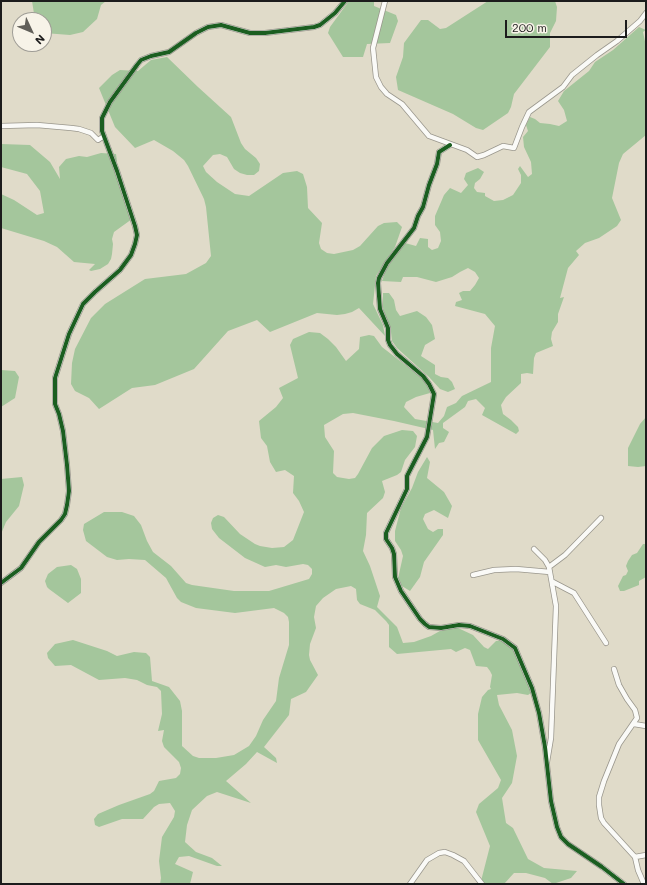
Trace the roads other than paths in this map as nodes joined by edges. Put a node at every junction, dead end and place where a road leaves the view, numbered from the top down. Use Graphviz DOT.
graph roads {
  1 [pos="345,1"];
  2 [pos="385,1"];
  3 [pos="646,13"];
  4 [pos="1,126"];
  5 [pos="104,136"];
  6 [pos="450,145"];
  7 [pos="601,518"];
  8 [pos="534,549"];
  9 [pos="550,569"];
  10 [pos="473,575"];
  11 [pos="553,582"];
  12 [pos="1,583"];
  13 [pos="606,643"];
  14 [pos="614,669"];
  15 [pos="634,724"];
  16 [pos="646,726"];
  17 [pos="547,764"];
  18 [pos="646,855"];
  19 [pos="635,856"];
  20 [pos="410,884"];
  21 [pos="482,884"];
  22 [pos="624,884"];
  23 [pos="644,884"];
  1 -- 5 [label="street"];
  2 -- 6 [label="street"];
  3 -- 6 [label="street"];
  4 -- 5 [label="street"];
  5 -- 12 [label="street"];
  6 -- 17 [label="street"];
  7 -- 9 [label="street"];
  8 -- 9 [label="street"];
  9 -- 10 [label="street"];
  9 -- 11 [label="street"];
  11 -- 13 [label="street"];
  11 -- 17 [label="street"];
  14 -- 15 [label="street"];
  15 -- 16 [label="street"];
  15 -- 19 [label="street"];
  17 -- 22 [label="street"];
  18 -- 19 [label="street"];
  19 -- 23 [label="street"];
  20 -- 21 [label="street"];
}
